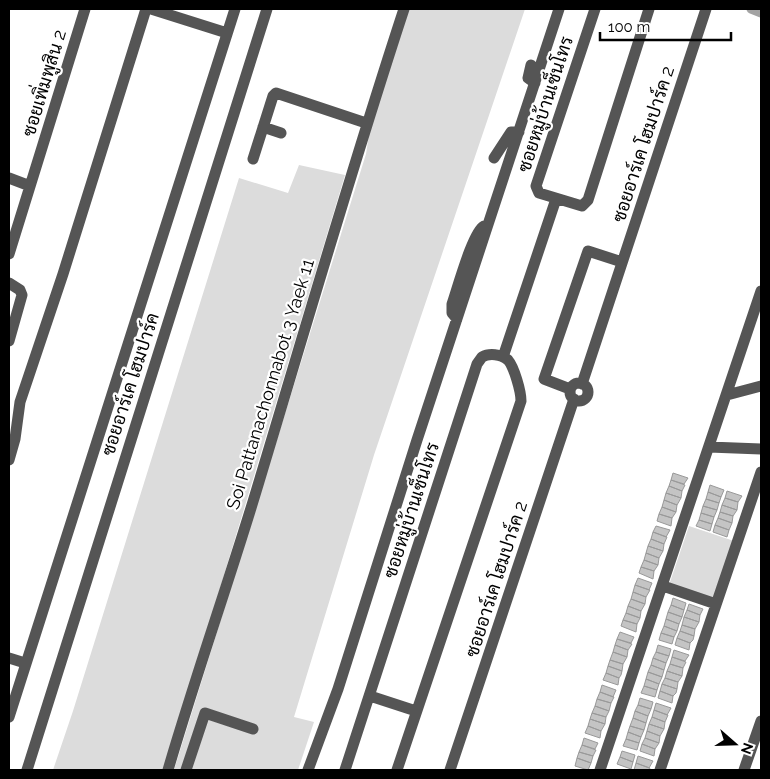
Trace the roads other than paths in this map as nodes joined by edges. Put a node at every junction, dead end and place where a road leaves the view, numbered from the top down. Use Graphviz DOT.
graph roads {
  1 [pos="86,9"];
  2 [pos="146,9"];
  3 [pos="151,9"];
  4 [pos="234,9"];
  5 [pos="267,9"];
  6 [pos="404,9"];
  7 [pos="559,9"];
  8 [pos="595,9"];
  9 [pos="649,9"];
  10 [pos="706,9"];
  11 [pos="227,33"];
  12 [pos="531,65"];
  13 [pos="535,83"];
  14 [pos="366,123"];
  15 [pos="263,127"];
  16 [pos="519,132"];
  17 [pos="281,133"];
  18 [pos="494,158"];
  19 [pos="252,159"];
  20 [pos="9,178"];
  21 [pos="30,186"];
  22 [pos="556,199"];
  23 [pos="9,254"];
  24 [pos="622,262"];
  25 [pos="9,283"];
  26 [pos="761,291"];
  27 [pos="9,341"];
  28 [pos="503,357"];
  29 [pos="761,386"];
  30 [pos="572,394"];
  31 [pos="727,395"];
  32 [pos="709,447"];
  33 [pos="761,449"];
  34 [pos="9,460"];
  35 [pos="761,472"];
  36 [pos="663,586"];
  37 [pos="716,604"];
  38 [pos="9,658"];
  39 [pos="25,663"];
  40 [pos="370,696"];
  41 [pos="416,711"];
  42 [pos="9,717"];
  43 [pos="761,721"];
  44 [pos="252,729"];
  45 [pos="27,770"];
  46 [pos="168,770"];
  47 [pos="186,770"];
  48 [pos="308,770"];
  49 [pos="345,770"];
  50 [pos="397,770"];
  51 [pos="450,770"];
  52 [pos="600,770"];
  53 [pos="660,770"];
  54 [pos="744,770"];
  1 -- 21 [label="street, ซอยเพิ่มพูสิน 2"];
  2 -- 34 [label="street"];
  3 -- 11 [label="street"];
  4 -- 11 [label="street"];
  5 -- 45 [label="street, ซอยอาร์เค โฮมปาร์ค"];
  6 -- 14 [label="street, Soi Pattanachonnabot 3 Yaek 11"];
  7 -- 13 [label="street"];
  8 -- 22 [label="street, ซอยหมู่บ้านเซ็นโทร"];
  9 -- 22 [label="street, ซอยหมู่บ้านเซ็นโทร"];
  10 -- 24 [label="street, ซอยอาร์เค โฮมปาร์ค 2"];
  11 -- 39 [label="street"];
  12 -- 13 [label="street"];
  13 -- 16 [label="street"];
  14 -- 15 [label="street"];
  14 -- 46 [label="street, Soi Pattanachonnabot 3 Yaek 11"];
  15 -- 17 [label="street"];
  15 -- 19 [label="street"];
  16 -- 18 [label="street"];
  16 -- 48 [label="street"];
  20 -- 21 [label="street"];
  21 -- 23 [label="street, ซอยเพิ่มพูสิน 2"];
  22 -- 28 [label="street"];
  24 -- 30 [label="street, ซอยอาร์เค โฮมปาร์ค 2"];
  24 -- 30 [label="street"];
  25 -- 27 [label="street"];
  26 -- 31 [label="street"];
  28 -- 40 [label="street, ซอยหมู่บ้านเซ็นโทร"];
  28 -- 41 [label="street"];
  29 -- 31 [label="street"];
  30 -- 51 [label="street, ซอยอาร์เค โฮมปาร์ค 2"];
  31 -- 32 [label="street"];
  32 -- 33 [label="street"];
  32 -- 36 [label="street"];
  35 -- 37 [label="street"];
  36 -- 37 [label="street"];
  36 -- 52 [label="street"];
  37 -- 53 [label="street"];
  38 -- 39 [label="street"];
  39 -- 42 [label="street"];
  40 -- 41 [label="street"];
  40 -- 49 [label="street, ซอยหมู่บ้านเซ็นโทร"];
  41 -- 50 [label="street"];
  43 -- 54 [label="street"];
  44 -- 47 [label="street"];
}
